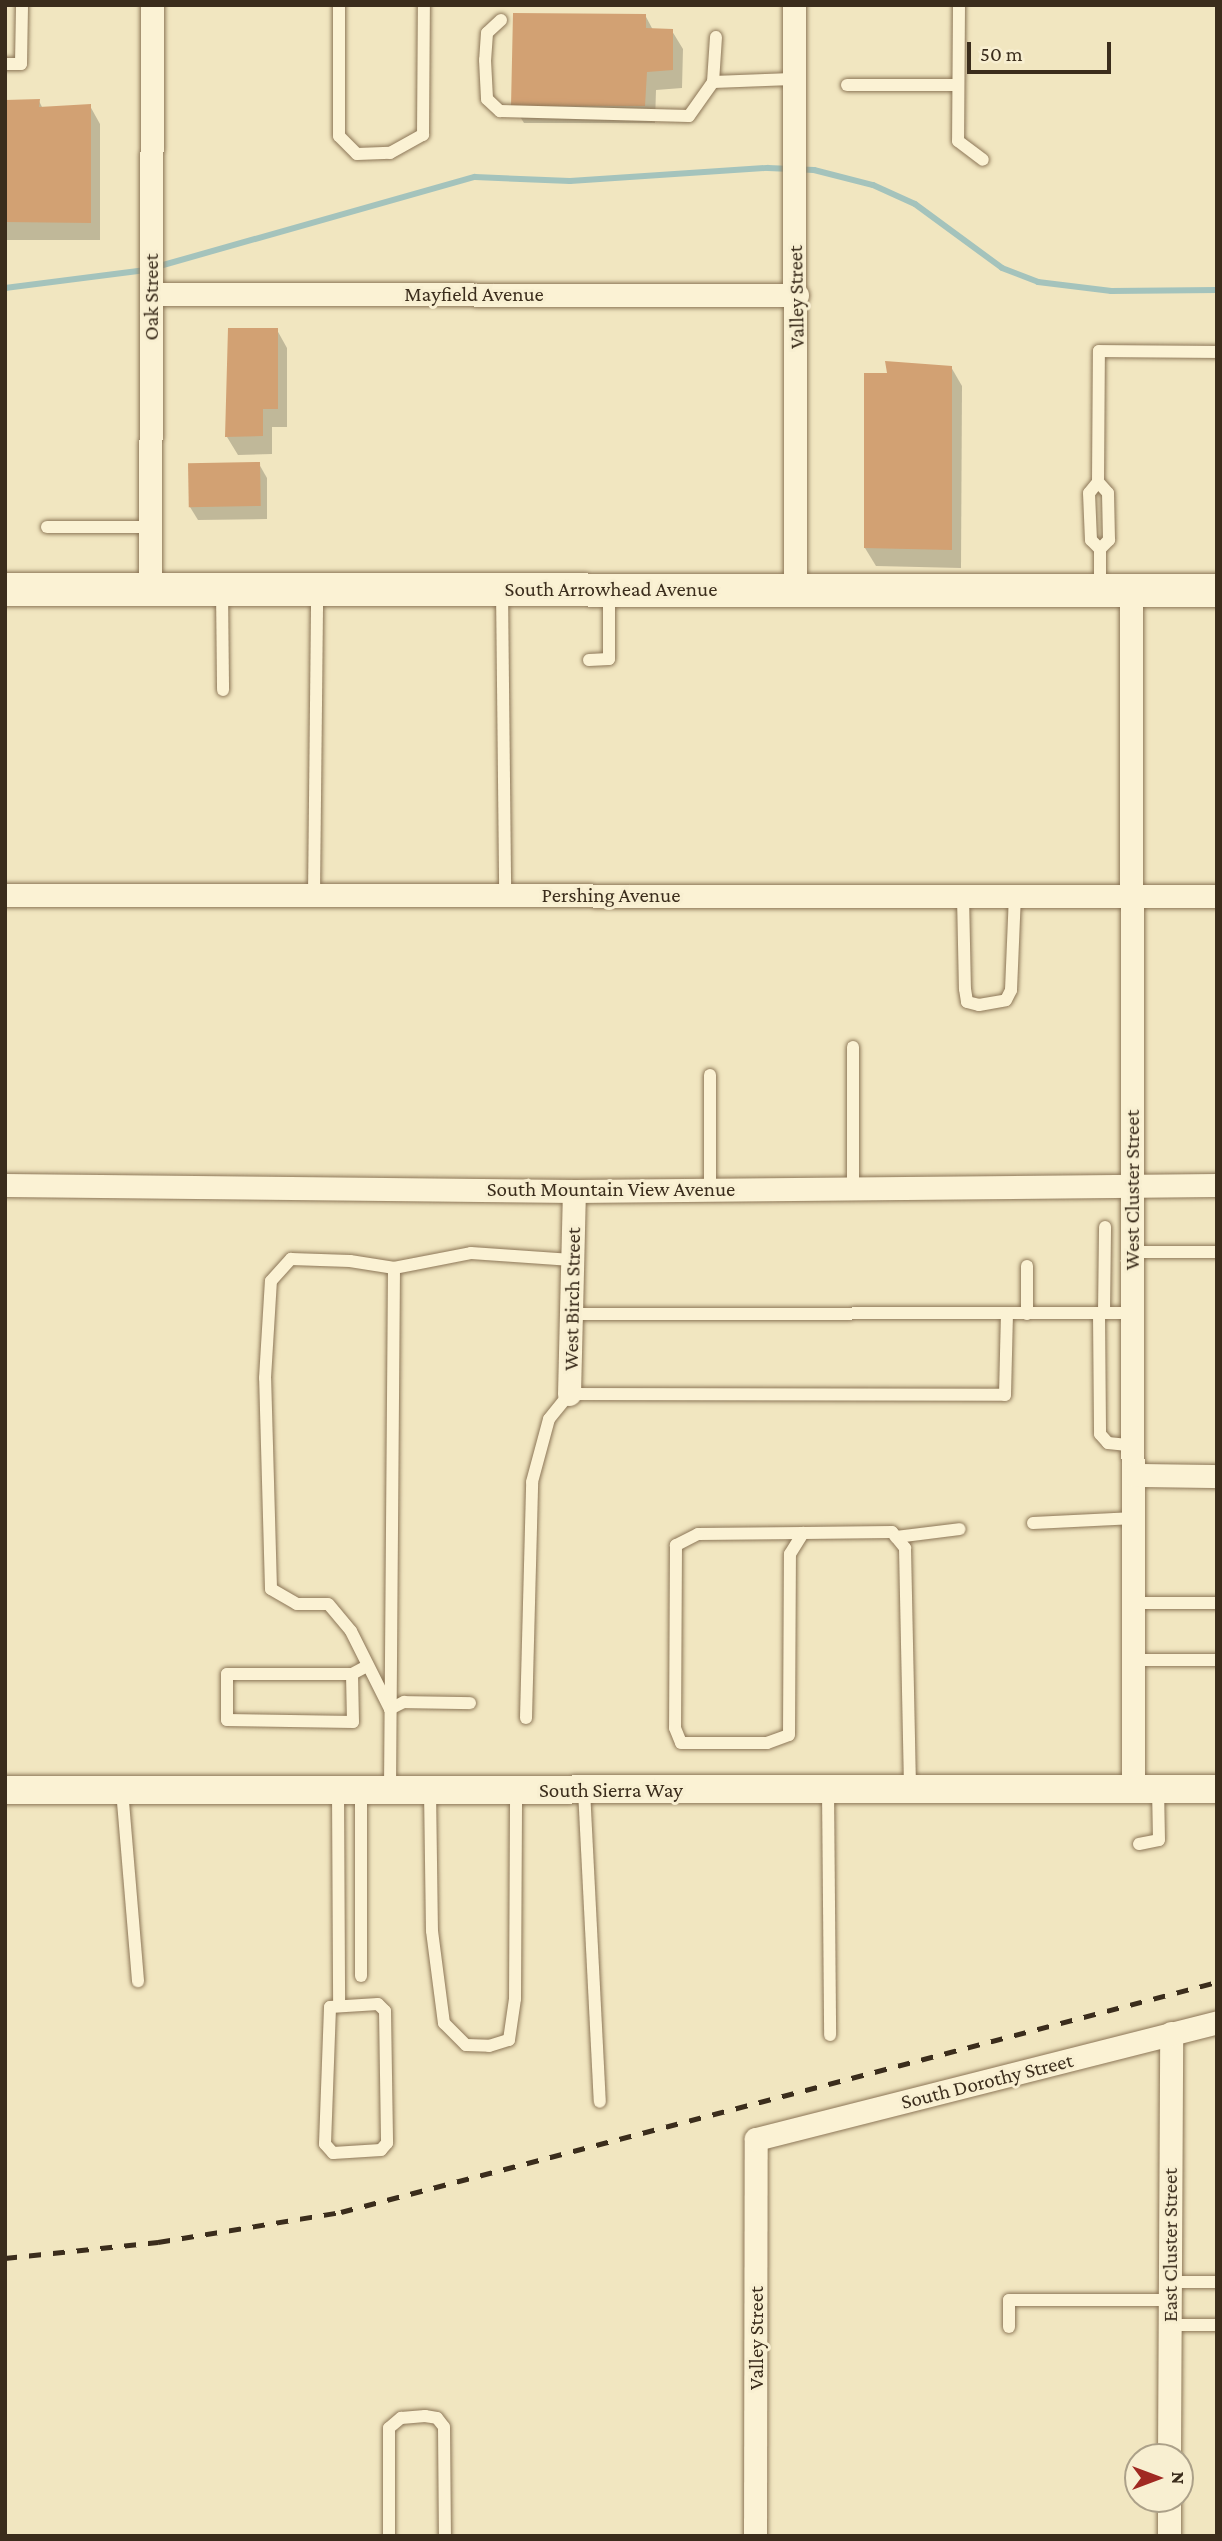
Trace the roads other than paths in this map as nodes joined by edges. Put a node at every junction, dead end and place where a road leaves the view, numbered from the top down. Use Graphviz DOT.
graph roads {
  1 [pos="22,5"];
  2 [pos="152,5"];
  3 [pos="340,5"];
  4 [pos="424,5"];
  5 [pos="794,5"];
  6 [pos="959,5"];
  7 [pos="501,20"];
  8 [pos="716,37"];
  9 [pos="5,64"];
  10 [pos="792,79"];
  11 [pos="713,82"];
  12 [pos="847,85"];
  13 [pos="958,85"];
  14 [pos="983,160"];
  15 [pos="152,276"];
  16 [pos="797,295"];
  17 [pos="1217,352"];
  18 [pos="1098,482"];
  19 [pos="47,527"];
  20 [pos="150,527"];
  21 [pos="1100,550"];
  22 [pos="150,588"];
  23 [pos="5,589"];
  24 [pos="222,589"];
  25 [pos="317,589"];
  26 [pos="502,589"];
  27 [pos="608,589"];
  28 [pos="795,590"];
  29 [pos="1116,590"];
  30 [pos="1217,590"];
  31 [pos="589,660"];
  32 [pos="223,691"];
  33 [pos="5,895"];
  34 [pos="314,895"];
  35 [pos="505,895"];
  36 [pos="963,896"];
  37 [pos="1015,896"];
  38 [pos="1130,896"];
  39 [pos="1217,896"];
  40 [pos="853,1047"];
  41 [pos="710,1075"];
  42 [pos="1132,1184"];
  43 [pos="5,1185"];
  44 [pos="1217,1185"];
  45 [pos="853,1187"];
  46 [pos="710,1189"];
  47 [pos="574,1191"];
  48 [pos="1105,1227"];
  49 [pos="1133,1252"];
  50 [pos="1217,1252"];
  51 [pos="572,1260"];
  52 [pos="1027,1266"];
  53 [pos="394,1268"];
  54 [pos="1101,1313"];
  55 [pos="1133,1313"];
  56 [pos="571,1314"];
  57 [pos="1007,1314"];
  58 [pos="1027,1314"];
  59 [pos="569,1394"];
  60 [pos="1135,1446"];
  61 [pos="1135,1475"];
  62 [pos="1217,1476"];
  63 [pos="1135,1518"];
  64 [pos="1033,1522"];
  65 [pos="960,1529"];
  66 [pos="803,1534"];
  67 [pos="896,1537"];
  68 [pos="1134,1603"];
  69 [pos="1217,1603"];
  70 [pos="1134,1660"];
  71 [pos="1217,1660"];
  72 [pos="367,1667"];
  73 [pos="352,1674"];
  74 [pos="470,1703"];
  75 [pos="390,1709"];
  76 [pos="526,1718"];
  77 [pos="828,1789"];
  78 [pos="910,1789"];
  79 [pos="1146,1789"];
  80 [pos="1217,1789"];
  81 [pos="5,1790"];
  82 [pos="122,1790"];
  83 [pos="350,1790"];
  84 [pos="390,1790"];
  85 [pos="429,1790"];
  86 [pos="516,1790"];
  87 [pos="584,1790"];
  88 [pos="1139,1844"];
  89 [pos="360,1976"];
  90 [pos="138,1980"];
  91 [pos="339,2006"];
  92 [pos="1217,2022"];
  93 [pos="1171,2033"];
  94 [pos="830,2035"];
  95 [pos="600,2102"];
  96 [pos="756,2139"];
  97 [pos="1217,2282"];
  98 [pos="1170,2291"];
  99 [pos="1170,2325"];
  100 [pos="1217,2325"];
  101 [pos="1009,2327"];
  102 [pos="1169,2443"];
  103 [pos="1169,2513"];
  104 [pos="389,2536"];
  105 [pos="445,2536"];
  106 [pos="755,2536"];
  107 [pos="1169,2536"];
  1 -- 9 [label="lane"];
  2 -- 15 [label="street, Oak Street"];
  3 -- 4 [label="lane"];
  5 -- 10 [label="street, Valley Street"];
  6 -- 13 [label="lane"];
  7 -- 11 [label="lane"];
  8 -- 11 [label="lane"];
  10 -- 11 [label="lane"];
  10 -- 16 [label="street, Valley Street"];
  12 -- 13 [label="lane"];
  13 -- 14 [label="lane"];
  15 -- 16 [label="street, Mayfield Avenue"];
  15 -- 20 [label="street, Oak Street"];
  16 -- 28 [label="street, Valley Street"];
  17 -- 18 [label="lane"];
  18 -- 21 [label="lane"];
  18 -- 21 [label="lane"];
  19 -- 20 [label="lane"];
  20 -- 22 [label="street, Oak Street"];
  21 -- 29 [label="lane"];
  22 -- 23 [label="main road, South Arrowhead Avenue"];
  22 -- 24 [label="main road, South Arrowhead Avenue"];
  24 -- 25 [label="main road, South Arrowhead Avenue"];
  24 -- 32 [label="lane"];
  25 -- 26 [label="main road, South Arrowhead Avenue"];
  25 -- 34 [label="lane"];
  26 -- 27 [label="main road, South Arrowhead Avenue"];
  26 -- 35 [label="lane"];
  27 -- 28 [label="main road, South Arrowhead Avenue"];
  27 -- 31 [label="lane"];
  28 -- 29 [label="main road, South Arrowhead Avenue"];
  29 -- 30 [label="main road, South Arrowhead Avenue"];
  29 -- 38 [label="street, West Cluster Street"];
  33 -- 34 [label="street, Pershing Avenue"];
  34 -- 35 [label="street, Pershing Avenue"];
  35 -- 36 [label="street, Pershing Avenue"];
  36 -- 37 [label="street, Pershing Avenue"];
  36 -- 37 [label="lane"];
  37 -- 38 [label="street, Pershing Avenue"];
  38 -- 39 [label="street, Pershing Avenue"];
  38 -- 42 [label="street, West Cluster Street"];
  40 -- 45 [label="lane"];
  41 -- 46 [label="lane"];
  42 -- 44 [label="street, South Mountain View Avenue"];
  42 -- 45 [label="street, South Mountain View Avenue"];
  42 -- 49 [label="street, West Cluster Street"];
  43 -- 47 [label="street, South Mountain View Avenue"];
  45 -- 46 [label="street, South Mountain View Avenue"];
  46 -- 47 [label="street, South Mountain View Avenue"];
  47 -- 51 [label="street, West Birch Street"];
  48 -- 54 [label="lane"];
  49 -- 50 [label="lane"];
  49 -- 55 [label="street, West Cluster Street"];
  51 -- 53 [label="lane"];
  51 -- 56 [label="street, West Birch Street"];
  52 -- 58 [label="lane"];
  53 -- 72 [label="lane"];
  53 -- 75 [label="lane"];
  54 -- 55 [label="lane"];
  54 -- 58 [label="lane"];
  54 -- 60 [label="lane"];
  55 -- 60 [label="street, West Cluster Street"];
  56 -- 57 [label="lane"];
  56 -- 59 [label="street, West Birch Street"];
  57 -- 58 [label="lane"];
  57 -- 59 [label="lane"];
  59 -- 76 [label="lane, West Birch Street"];
  60 -- 61 [label="street, West Cluster Street"];
  61 -- 62 [label="street"];
  61 -- 63 [label="street, West Cluster Street"];
  63 -- 64 [label="lane"];
  63 -- 68 [label="street, West Cluster Street"];
  65 -- 67 [label="lane"];
  66 -- 66 [label="lane"];
  66 -- 67 [label="lane"];
  67 -- 78 [label="lane"];
  68 -- 69 [label="lane"];
  68 -- 70 [label="street, West Cluster Street"];
  70 -- 71 [label="lane"];
  70 -- 79 [label="street, West Cluster Street"];
  72 -- 73 [label="lane"];
  72 -- 75 [label="lane"];
  73 -- 73 [label="lane"];
  74 -- 75 [label="lane"];
  75 -- 84 [label="lane"];
  77 -- 78 [label="street, South Sierra Way"];
  77 -- 87 [label="street, South Sierra Way"];
  77 -- 94 [label="lane"];
  78 -- 79 [label="street, South Sierra Way"];
  79 -- 80 [label="street, South Sierra Way"];
  79 -- 88 [label="lane"];
  81 -- 82 [label="street, South Sierra Way"];
  82 -- 83 [label="street, South Sierra Way"];
  82 -- 90 [label="lane"];
  83 -- 84 [label="street, South Sierra Way"];
  83 -- 89 [label="lane"];
  83 -- 91 [label="lane"];
  84 -- 85 [label="street, South Sierra Way"];
  85 -- 86 [label="street, South Sierra Way"];
  85 -- 86 [label="lane"];
  86 -- 87 [label="street, South Sierra Way"];
  87 -- 95 [label="lane"];
  91 -- 91 [label="lane"];
  92 -- 93 [label="street, South Dorothy Street"];
  93 -- 96 [label="street, South Dorothy Street"];
  93 -- 98 [label="street, East Cluster Street"];
  96 -- 106 [label="street, Valley Street"];
  97 -- 98 [label="lane"];
  98 -- 99 [label="street, East Cluster Street"];
  98 -- 101 [label="lane"];
  99 -- 100 [label="lane"];
  99 -- 102 [label="street, East Cluster Street"];
  103 -- 107 [label="street"];
  104 -- 105 [label="lane"];
}
